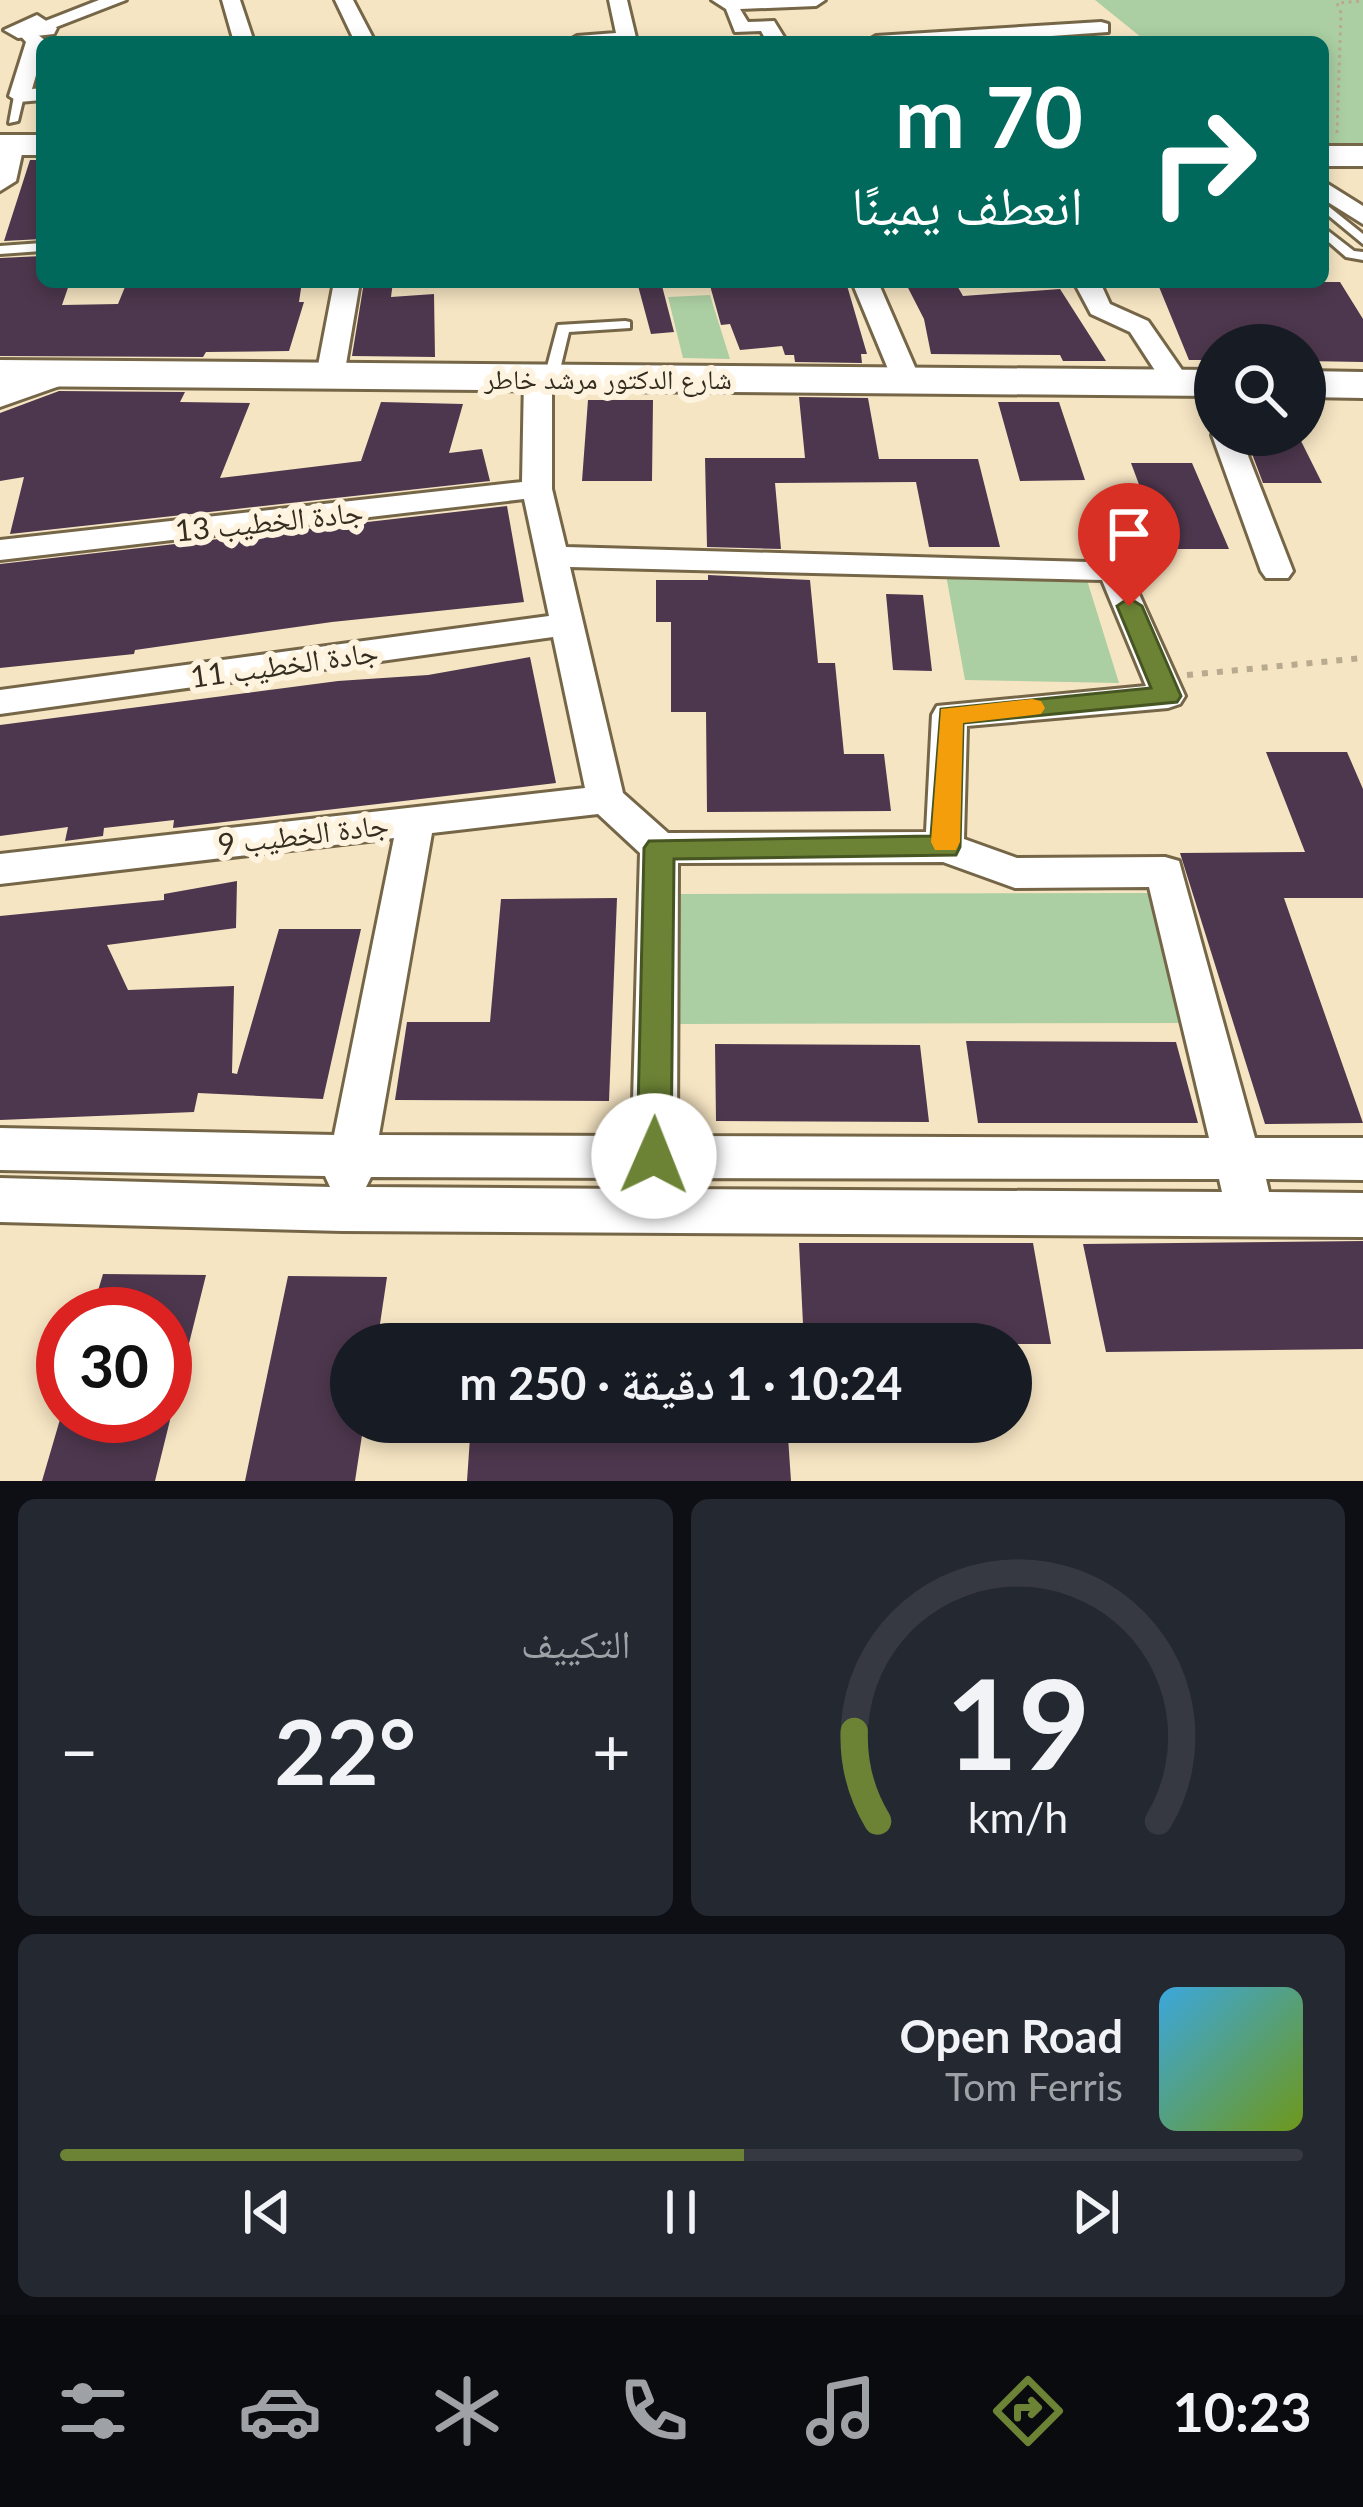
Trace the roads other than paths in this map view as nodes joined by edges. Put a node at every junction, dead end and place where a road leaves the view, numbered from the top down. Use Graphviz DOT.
graph roads {
  1 [pos="117,0"];
  2 [pos="231,0"];
  3 [pos="344,0"];
  4 [pos="618,0"];
  5 [pos="816,0"];
  6 [pos="724,2"];
  7 [pos="25,26"];
  8 [pos="242,36"];
  9 [pos="362,36"];
  10 [pos="625,36"];
  11 [pos="773,36"];
  12 [pos="952,36"];
  13 [pos="1113,36"];
  14 [pos="36,62"];
  15 [pos="36,95"];
  16 [pos="19,96"];
  17 [pos="16,139"];
  18 [pos="0,181"];
  19 [pos="1329,192"];
  20 [pos="1329,210"];
  21 [pos="1363,217"];
  22 [pos="1329,236"];
  23 [pos="1363,240"];
  24 [pos="36,248"];
  25 [pos="0,250"];
  26 [pos="1363,256"];
  27 [pos="346,288"];
  28 [pos="868,288"];
  29 [pos="1090,288"];
  30 [pos="625,325"];
  31 [pos="0,374"];
  32 [pos="57,374"];
  33 [pos="331,376"];
  34 [pos="544,378"];
  35 [pos="1194,380"];
  36 [pos="907,381"];
  37 [pos="1326,384"];
  38 [pos="1363,385"];
  39 [pos="1194,389"];
  40 [pos="0,395"];
  41 [pos="1234,456"];
  42 [pos="537,490"];
  43 [pos="0,550"];
  44 [pos="554,557"];
  45 [pos="1277,571"];
  46 [pos="568,624"];
  47 [pos="0,702"];
  48 [pos="606,799"];
  49 [pos="414,819"];
  50 [pos="946,847"];
  51 [pos="659,848"];
  52 [pos="0,869"];
  53 [pos="0,1149"];
  54 [pos="352,1156"];
  55 [pos="654,1156"];
  56 [pos="1237,1158"];
  57 [pos="1363,1159"];
  58 [pos="0,1200"];
  59 [pos="342,1209"];
  60 [pos="653,1210"];
  61 [pos="1251,1214"];
  62 [pos="1363,1215"];
  1 -- 7 [label="street"];
  2 -- 8 [label="street"];
  3 -- 9 [label="street"];
  4 -- 10 [label="street"];
  5 -- 6 [label="street"];
  6 -- 11 [label="street"];
  12 -- 13 [label="street"];
  14 -- 16 [label="street"];
  15 -- 16 [label="street"];
  16 -- 17 [label="lane"];
  17 -- 18 [label="main road"];
  19 -- 21 [label="street"];
  20 -- 23 [label="lane"];
  22 -- 26 [label="lane"];
  24 -- 25 [label="lane"];
  27 -- 33 [label="street"];
  28 -- 36 [label="street"];
  29 -- 35 [label="street"];
  30 -- 34 [label="lane"];
  31 -- 32 [label="main road, شارع الدكتور مرشد خاطر"];
  32 -- 33 [label="main road, شارع الدكتور مرشد خاطر"];
  32 -- 40 [label="main road"];
  33 -- 34 [label="main road, شارع الدكتور مرشد خاطر"];
  34 -- 36 [label="main road, شارع الدكتور مرشد خاطر"];
  34 -- 42 [label="street"];
  36 -- 39 [label="main road, شارع الدكتور مرشد خاطر"];
  37 -- 38 [label="main road"];
  41 -- 45 [label="street"];
  42 -- 43 [label="street, جادة الخطيب 13"];
  42 -- 44 [label="street"];
  44 -- 46 [label="street"];
  44 -- 50 [label="street"];
  46 -- 47 [label="street, جادة الخطيب 11"];
  46 -- 48 [label="street"];
  48 -- 49 [label="street, جادة الخطيب 9"];
  48 -- 51 [label="street"];
  49 -- 52 [label="street, جادة الخطيب 9"];
  49 -- 54 [label="street"];
  50 -- 51 [label="street"];
  50 -- 56 [label="street"];
  51 -- 55 [label="street"];
  53 -- 54 [label="street"];
  54 -- 55 [label="street"];
  54 -- 59 [label="street"];
  55 -- 56 [label="street"];
  55 -- 60 [label="street"];
  56 -- 57 [label="street"];
  56 -- 61 [label="street"];
  58 -- 59 [label="street"];
  59 -- 60 [label="street"];
  60 -- 61 [label="street"];
  61 -- 62 [label="street"];
}
